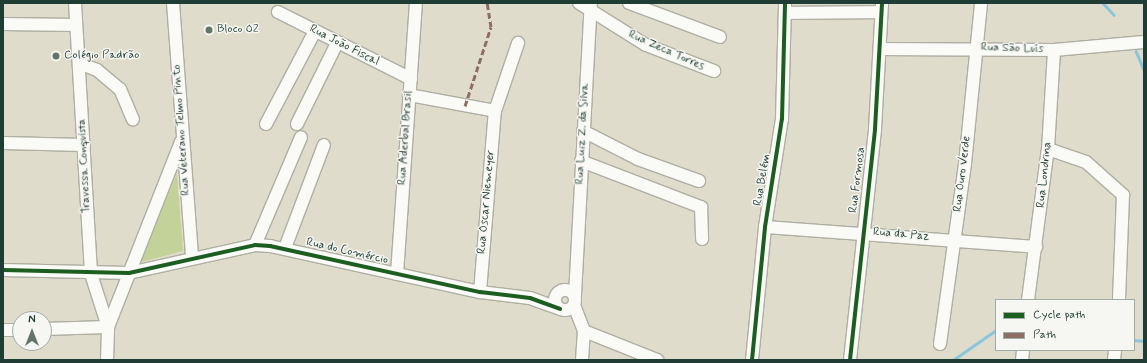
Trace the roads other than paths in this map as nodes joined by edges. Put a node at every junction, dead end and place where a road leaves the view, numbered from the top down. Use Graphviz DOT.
graph roads {
  1 [pos="75,3"];
  2 [pos="173,3"];
  3 [pos="416,3"];
  4 [pos="579,3"];
  5 [pos="629,3"];
  6 [pos="981,3"];
  7 [pos="591,6"];
  8 [pos="882,7"];
  9 [pos="785,8"];
  10 [pos="278,12"];
  11 [pos="3,24"];
  12 [pos="76,25"];
  13 [pos="315,31"];
  14 [pos="720,37"];
  15 [pos="1144,42"];
  16 [pos="337,43"];
  17 [pos="518,43"];
  18 [pos="978,47"];
  19 [pos="880,48"];
  20 [pos="1054,50"];
  21 [pos="79,63"];
  22 [pos="714,71"];
  23 [pos="411,79"];
  24 [pos="409,95"];
  25 [pos="495,112"];
  26 [pos="133,120"];
  27 [pos="266,124"];
  28 [pos="297,124"];
  29 [pos="583,131"];
  30 [pos="301,137"];
  31 [pos="183,139"];
  32 [pos="3,143"];
  33 [pos="84,145"];
  34 [pos="324,145"];
  35 [pos="1048,149"];
  36 [pos="581,161"];
  37 [pos="699,181"];
  38 [pos="765,227"];
  39 [pos="862,231"];
  40 [pos="702,239"];
  41 [pos="955,239"];
  42 [pos="255,245"];
  43 [pos="1036,247"];
  44 [pos="285,248"];
  45 [pos="192,258"];
  46 [pos="575,265"];
  47 [pos="3,270"];
  48 [pos="129,273"];
  49 [pos="91,274"];
  50 [pos="397,274"];
  51 [pos="480,292"];
  52 [pos="559,293"];
  53 [pos="530,298"];
  54 [pos="1028,299"];
  55 [pos="1119,299"];
  56 [pos="574,300"];
  57 [pos="560,309"];
  58 [pos="108,327"];
  59 [pos="52,329"];
  60 [pos="584,331"];
  61 [pos="940,344"];
  62 [pos="108,360"];
  63 [pos="582,360"];
  64 [pos="657,360"];
  65 [pos="752,360"];
  66 [pos="850,360"];
  1 -- 12 [label="street, Travessa Conquista"];
  2 -- 31 [label="street, Rua Veterano Telmo Pinto"];
  3 -- 23 [label="street, Rua Aderbal Brasil"];
  4 -- 7 [label="street, Rua Zeca Torres"];
  5 -- 14 [label="street"];
  6 -- 18 [label="street, Rua Ouro Verde"];
  7 -- 22 [label="street, Rua Zeca Torres"];
  7 -- 29 [label="street, Rua Luiz Z. da Silva"];
  8 -- 9 [label="street"];
  8 -- 19 [label="street, Rua Formosa"];
  9 -- 38 [label="street, Rua Belém"];
  10 -- 13 [label="street, Rua João Fiscal"];
  11 -- 12 [label="street"];
  12 -- 21 [label="street, Travessa Conquista"];
  13 -- 16 [label="street, Rua João Fiscal"];
  13 -- 27 [label="street"];
  15 -- 20 [label="street, Rua São Luís"];
  16 -- 23 [label="street, Rua João Fiscal"];
  16 -- 28 [label="street"];
  17 -- 25 [label="street, Rua Oscar Niemeyer"];
  18 -- 19 [label="street, Rua São Luís"];
  18 -- 20 [label="street, Rua São Luís"];
  18 -- 41 [label="street, Rua Ouro Verde"];
  19 -- 39 [label="street, Rua Formosa"];
  20 -- 35 [label="street, Rua Londrina"];
  21 -- 26 [label="street"];
  21 -- 33 [label="street, Travessa Conquista"];
  23 -- 24 [label="street, Rua Aderbal Brasil"];
  24 -- 25 [label="street"];
  24 -- 50 [label="street, Rua Aderbal Brasil"];
  25 -- 51 [label="street, Rua Oscar Niemeyer"];
  29 -- 36 [label="street, Rua Luiz Z. da Silva"];
  29 -- 37 [label="street"];
  30 -- 42 [label="street"];
  31 -- 45 [label="street, Rua Veterano Telmo Pinto"];
  31 -- 48 [label="street"];
  32 -- 33 [label="street"];
  33 -- 49 [label="street, Travessa Conquista"];
  34 -- 44 [label="street"];
  35 -- 43 [label="street, Rua Londrina"];
  35 -- 55 [label="street"];
  36 -- 40 [label="street"];
  36 -- 46 [label="street, Rua Luiz Z. da Silva"];
  38 -- 39 [label="street, Rua da Paz"];
  38 -- 65 [label="street, Rua Belém"];
  39 -- 41 [label="street, Rua da Paz"];
  39 -- 66 [label="street, Rua Formosa"];
  41 -- 43 [label="street, Rua da Paz"];
  41 -- 61 [label="street, Rua Ouro Verde"];
  42 -- 44 [label="street, Rua do Comércio"];
  42 -- 45 [label="street, Rua do Comércio"];
  43 -- 54 [label="street, Rua Londrina"];
  44 -- 50 [label="street, Rua do Comércio"];
  45 -- 48 [label="street, Rua do Comércio"];
  46 -- 52 [label="street, Rua Luiz Z. da Silva"];
  46 -- 56 [label="street, Rua Luiz Z. da Silva"];
  47 -- 49 [label="street, Rua do Comércio"];
  48 -- 49 [label="street, Rua do Comércio"];
  48 -- 58 [label="street"];
  49 -- 58 [label="street, Travessa Conquista"];
  50 -- 51 [label="street, Rua do Comércio"];
  51 -- 53 [label="street, Rua do Comércio"];
  52 -- 53 [label="street, Rua do Comércio"];
  52 -- 56 [label="street"];
  52 -- 57 [label="street"];
  53 -- 57 [label="street, Rua do Comércio"];
  56 -- 57 [label="street"];
  56 -- 60 [label="street"];
  58 -- 59 [label="street"];
  58 -- 62 [label="street"];
  60 -- 63 [label="street"];
  60 -- 64 [label="street"];
}
